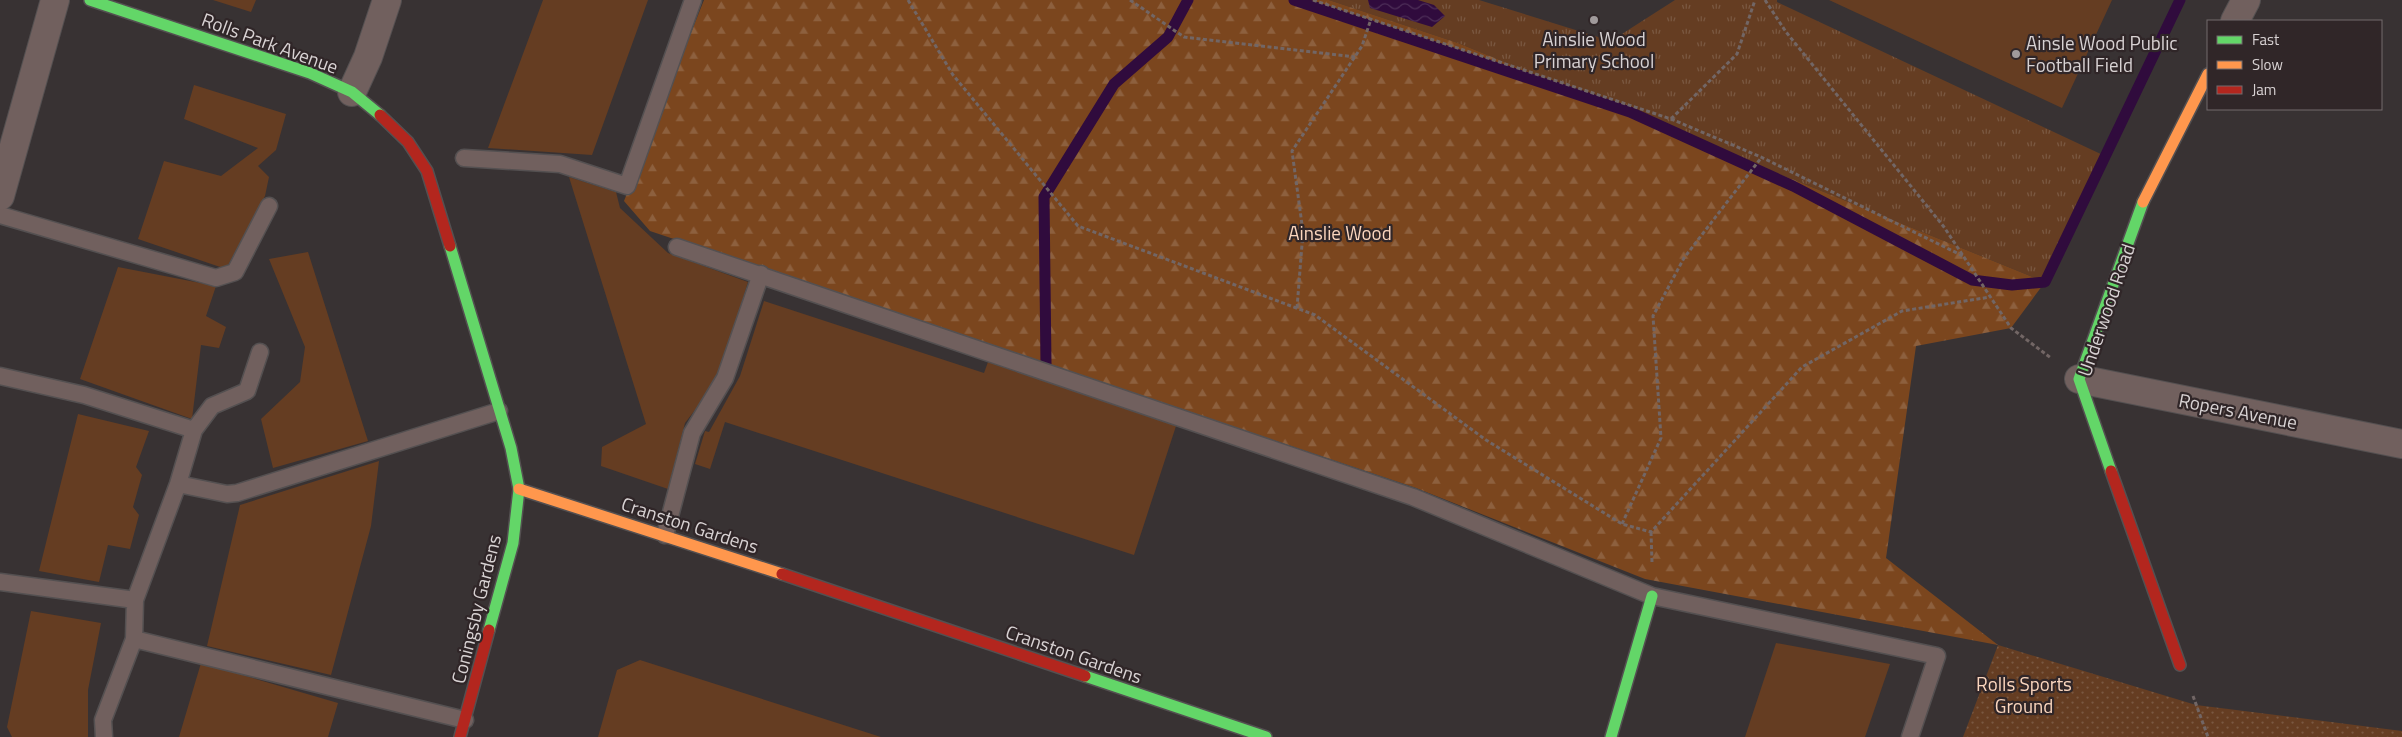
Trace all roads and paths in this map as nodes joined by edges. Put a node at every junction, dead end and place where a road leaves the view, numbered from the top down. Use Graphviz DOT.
graph roads {
  1 [pos="55,0"];
  2 [pos="90,0"];
  3 [pos="387,0"];
  4 [pos="693,0"];
  5 [pos="908,0"];
  6 [pos="1130,0"];
  7 [pos="1313,0"];
  8 [pos="1755,0"];
  9 [pos="1765,0"];
  10 [pos="2246,0"];
  11 [pos="1371,19"];
  12 [pos="2236,20"];
  13 [pos="1354,57"];
  14 [pos="2207,76"];
  15 [pos="352,92"];
  16 [pos="1671,119"];
  17 [pos="1761,157"];
  18 [pos="464,158"];
  19 [pos="0,196"];
  20 [pos="269,206"];
  21 [pos="0,215"];
  22 [pos="677,247"];
  23 [pos="1963,256"];
  24 [pos="761,274"];
  25 [pos="1990,297"];
  26 [pos="1297,308"];
  27 [pos="260,352"];
  28 [pos="0,376"];
  29 [pos="2079,379"];
  30 [pos="499,411"];
  31 [pos="194,430"];
  32 [pos="2400,439"];
  33 [pos="178,484"];
  34 [pos="518,489"];
  35 [pos="1622,524"];
  36 [pos="665,535"];
  37 [pos="0,582"];
  38 [pos="1652,596"];
  39 [pos="135,600"];
  40 [pos="134,639"];
  41 [pos="2180,665"];
  42 [pos="2196,705"];
  43 [pos="465,720"];
  44 [pos="104,737"];
  45 [pos="460,737"];
  46 [pos="1266,737"];
  47 [pos="1611,737"];
  48 [pos="1910,737"];
  49 [pos="2208,737"];
  1 -- 19 [label="street"];
  2 -- 15 [label="street, Rolls Park Avenue"];
  3 -- 15 [label="street"];
  4 -- 18 [label="lane"];
  5 -- 26 [label="path"];
  6 -- 13 [label="path"];
  7 -- 11 [label="path"];
  8 -- 16 [label="path"];
  9 -- 23 [label="path"];
  10 -- 12 [label="street"];
  11 -- 13 [label="path"];
  11 -- 16 [label="path"];
  13 -- 26 [label="path"];
  14 -- 29 [label="street, Underwood Road"];
  15 -- 30 [label="street"];
  16 -- 17 [label="path"];
  17 -- 23 [label="path"];
  17 -- 35 [label="path"];
  20 -- 21 [label="lane"];
  22 -- 24 [label="lane"];
  23 -- 25 [label="path"];
  24 -- 36 [label="lane"];
  24 -- 38 [label="lane"];
  25 -- 29 [label="path"];
  25 -- 35 [label="path"];
  26 -- 35 [label="path"];
  27 -- 31 [label="lane"];
  28 -- 31 [label="lane"];
  29 -- 32 [label="street, Ropers Avenue"];
  29 -- 41 [label="street, Underwood Road"];
  30 -- 33 [label="lane"];
  30 -- 34 [label="street"];
  31 -- 33 [label="lane"];
  33 -- 39 [label="lane"];
  34 -- 36 [label="street, Cranston Gardens"];
  34 -- 43 [label="street, Coningsby Gardens"];
  36 -- 46 [label="street, Cranston Gardens"];
  37 -- 39 [label="lane"];
  38 -- 47 [label="street"];
  38 -- 48 [label="lane"];
  39 -- 40 [label="lane"];
  40 -- 43 [label="lane"];
  40 -- 44 [label="lane"];
  42 -- 49 [label="path"];
  43 -- 45 [label="street, Coningsby Gardens"];
}
